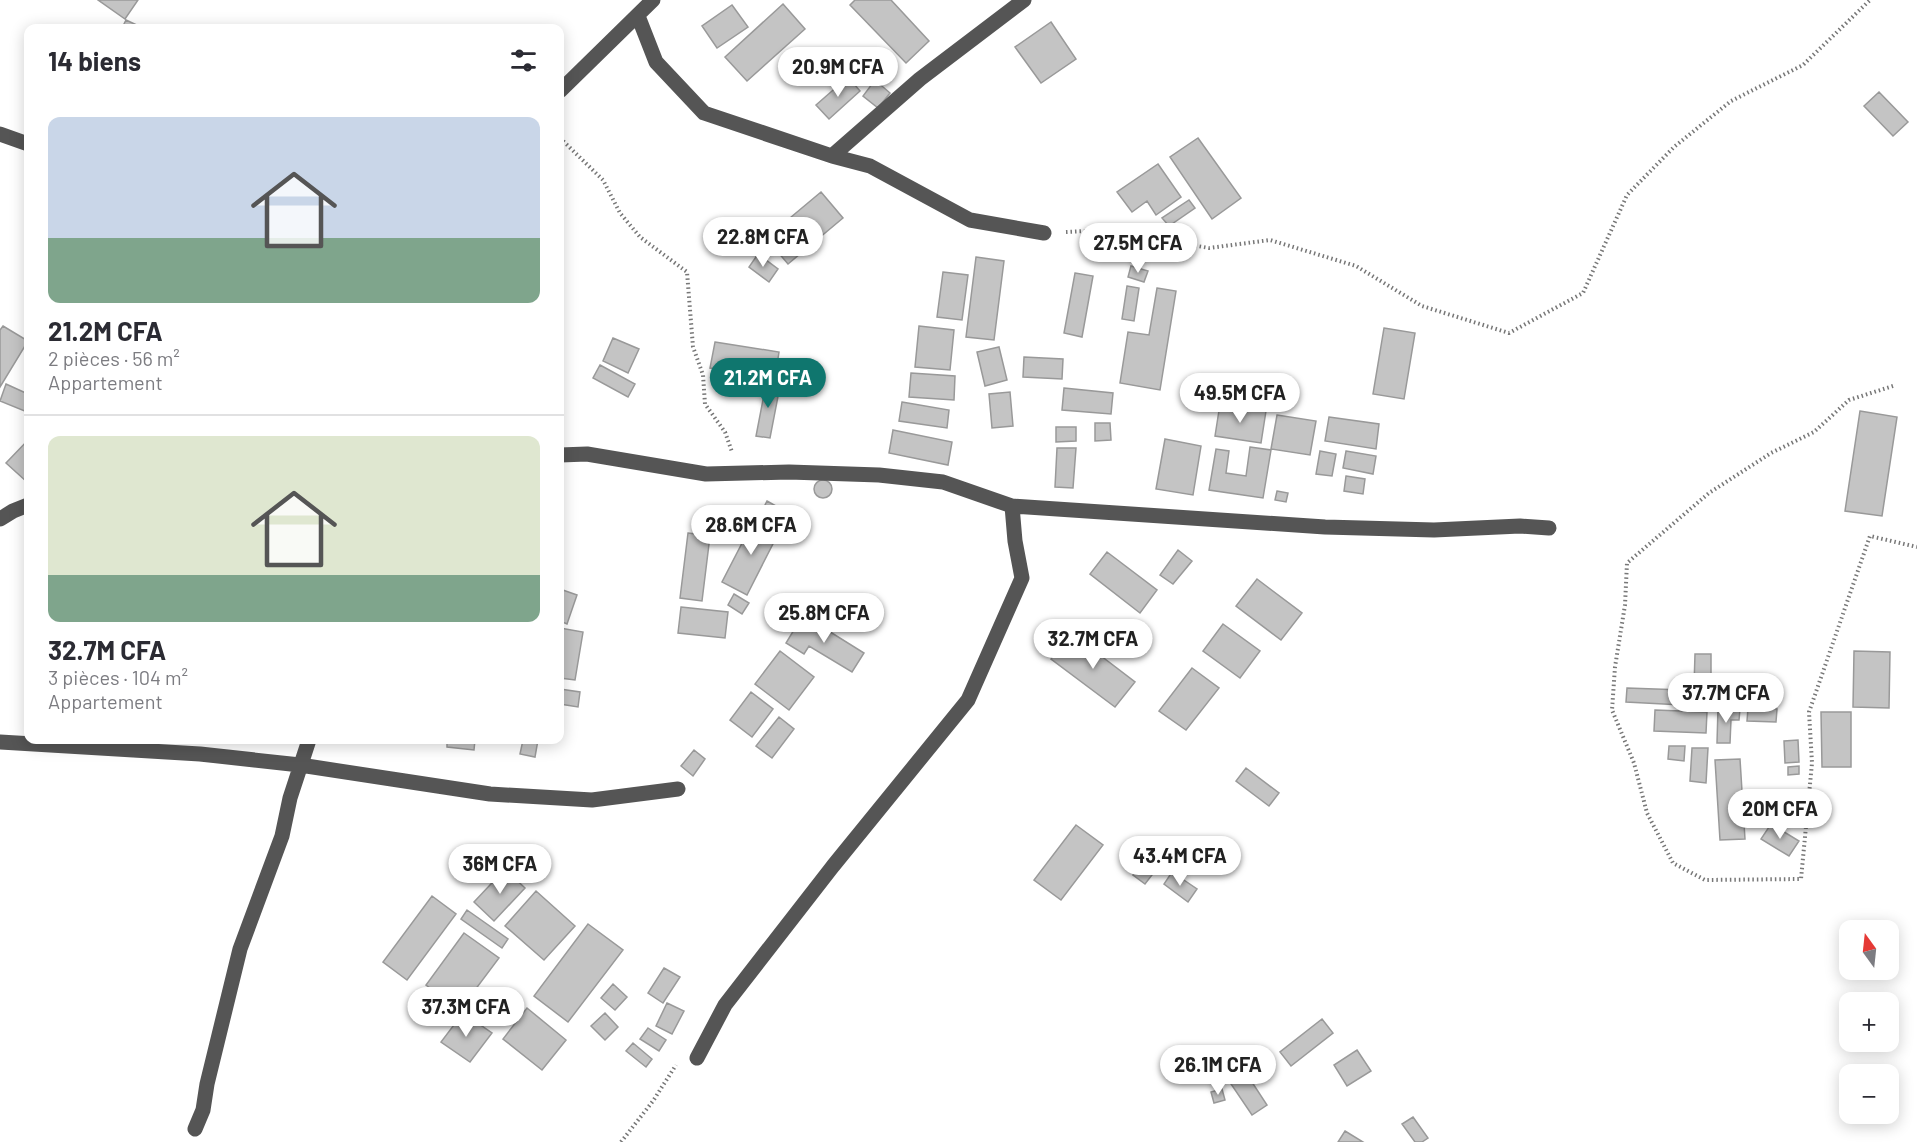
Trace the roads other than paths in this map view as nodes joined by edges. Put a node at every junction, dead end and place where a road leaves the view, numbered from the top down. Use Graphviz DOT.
graph roads {
  1 [pos="653,0"];
  2 [pos="1024,0"];
  3 [pos="638,16"];
  4 [pos="564,87"];
  5 [pos="0,134"];
  6 [pos="24,143"];
  7 [pos="832,156"];
  8 [pos="1044,233"];
  9 [pos="564,455"];
  10 [pos="24,506"];
  11 [pos="1012,506"];
  12 [pos="4,511"];
  13 [pos="1548,528"];
  14 [pos="0,742"];
  15 [pos="24,743"];
  16 [pos="33,744"];
  17 [pos="308,744"];
  18 [pos="300,765"];
  19 [pos="678,789"];
  20 [pos="697,1058"];
  21 [pos="195,1129"];
  1 -- 3 [label="street"];
  2 -- 7 [label="street"];
  3 -- 4 [label="street"];
  3 -- 7 [label="street"];
  5 -- 6 [label="street"];
  7 -- 8 [label="street"];
  9 -- 11 [label="street"];
  10 -- 12 [label="street"];
  11 -- 13 [label="street"];
  11 -- 20 [label="street"];
  14 -- 15 [label="street"];
  16 -- 18 [label="street"];
  17 -- 18 [label="street"];
  18 -- 19 [label="street"];
  18 -- 21 [label="street"];
}
